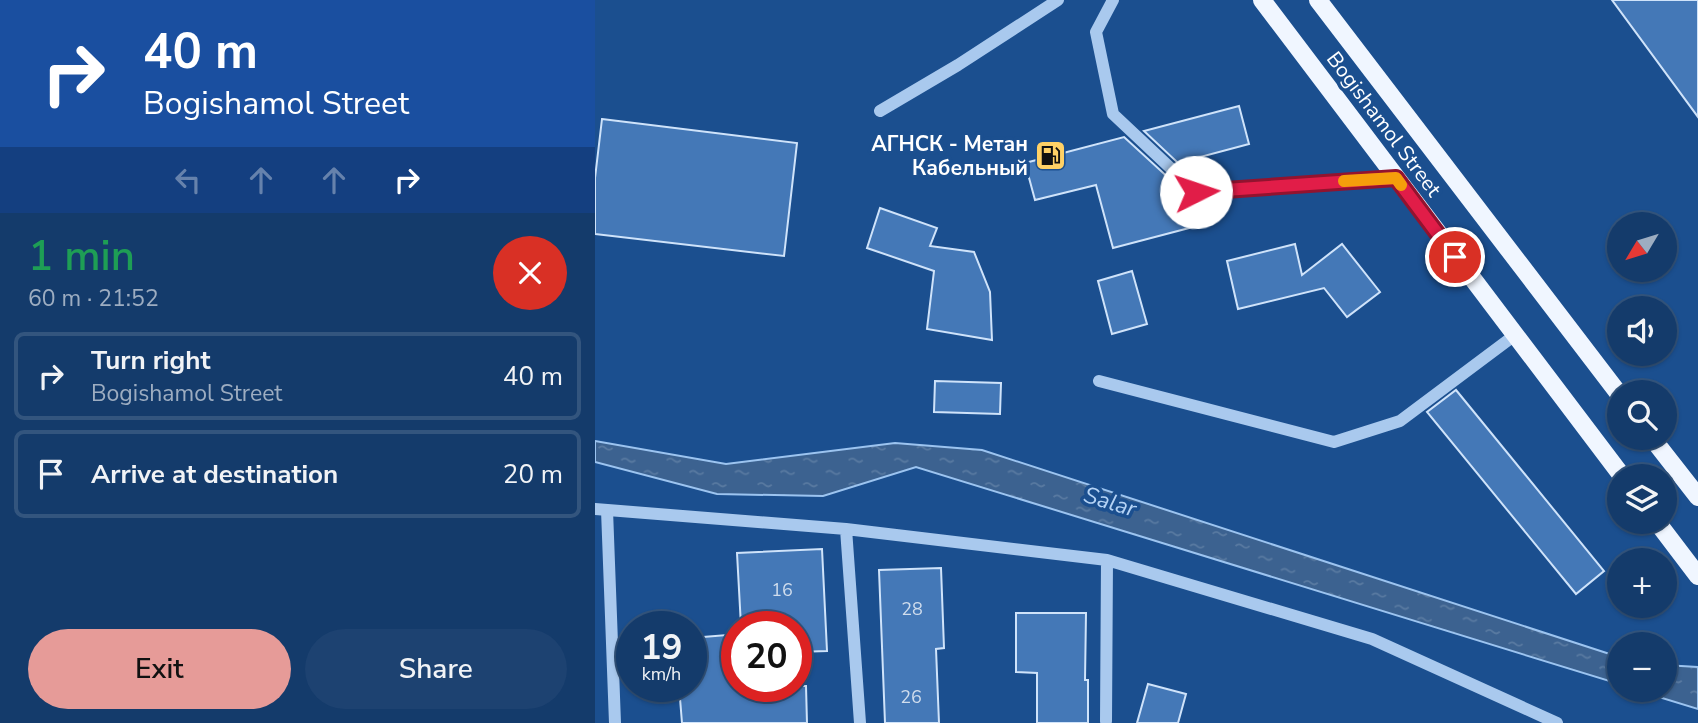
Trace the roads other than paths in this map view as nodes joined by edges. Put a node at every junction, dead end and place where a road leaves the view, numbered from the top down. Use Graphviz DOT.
graph roads {
  1 [pos="1058,0"];
  2 [pos="1113,0"];
  3 [pos="1262,0"];
  4 [pos="1318,0"];
  5 [pos="880,111"];
  6 [pos="1396,178"];
  7 [pos="1515,335"];
  8 [pos="1608,380"];
  9 [pos="1099,381"];
  10 [pos="1661,450"];
  11 [pos="1613,464"];
  12 [pos="1698,497"];
  13 [pos="601,509"];
  14 [pos="846,529"];
  15 [pos="1666,534"];
  16 [pos="1107,560"];
  17 [pos="1698,576"];
  18 [pos="1106,721"];
  19 [pos="615,723"];
  20 [pos="860,723"];
  21 [pos="1557,723"];
  1 -- 5 [label="street"];
  2 -- 6 [label="street"];
  3 -- 6 [label="main road, Bogishamol Street"];
  4 -- 8 [label="main road, Bogishamol Street"];
  6 -- 7 [label="main road, Bogishamol Street"];
  7 -- 9 [label="street"];
  7 -- 11 [label="main road, Bogishamol Street"];
  10 -- 12 [label="main road"];
  13 -- 14 [label="street"];
  13 -- 19 [label="street"];
  14 -- 16 [label="street"];
  14 -- 20 [label="street"];
  15 -- 17 [label="main road"];
  16 -- 18 [label="street"];
  16 -- 21 [label="street"];
}
